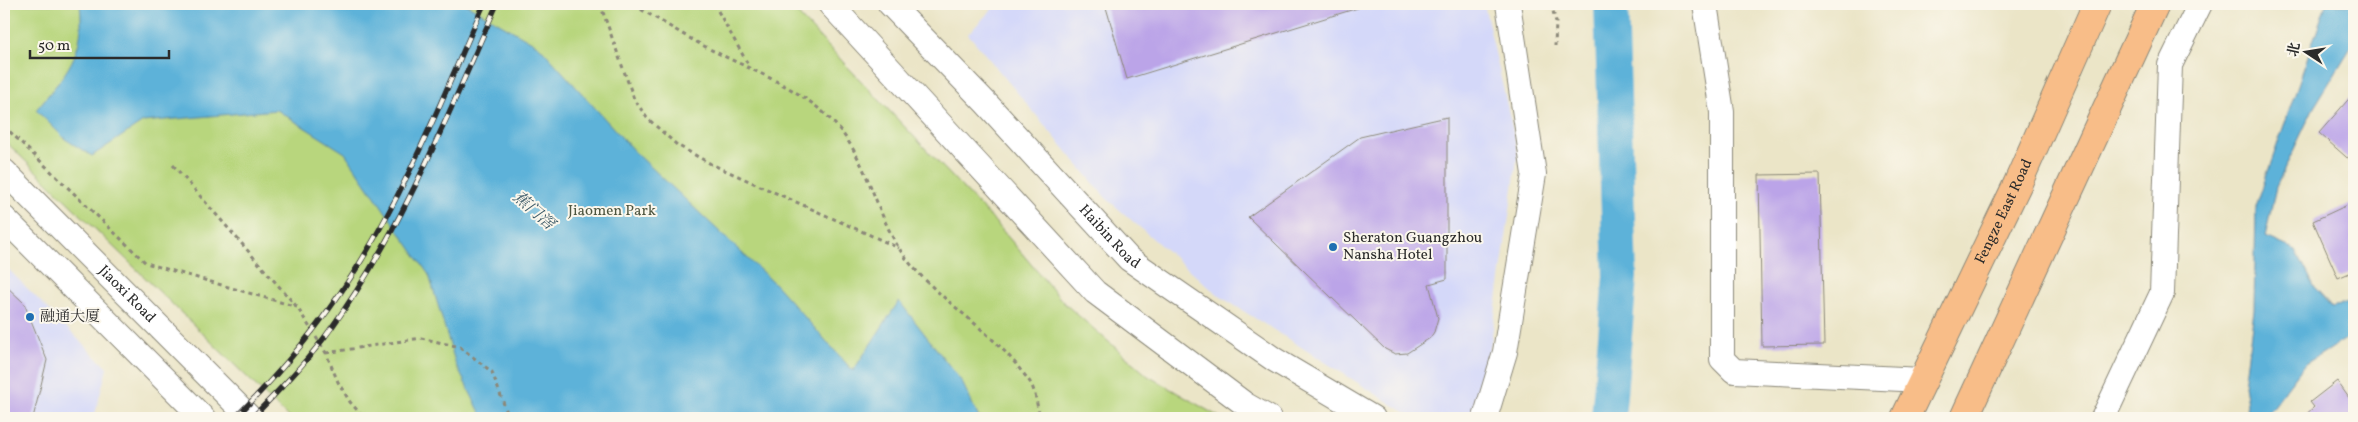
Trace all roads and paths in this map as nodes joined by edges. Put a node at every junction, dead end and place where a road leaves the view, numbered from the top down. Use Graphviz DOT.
graph roads {
  1 [pos="600,4"];
  2 [pos="634,4"];
  3 [pos="714,4"];
  4 [pos="830,4"];
  5 [pos="890,4"];
  6 [pos="1508,4"];
  7 [pos="1551,4"];
  8 [pos="1705,4"];
  9 [pos="2097,4"];
  10 [pos="2155,4"];
  11 [pos="2200,4"];
  12 [pos="1555,46"];
  13 [pos="749,67"];
  14 [pos="4,126"];
  15 [pos="173,165"];
  16 [pos="4,171"];
  17 [pos="4,218"];
  18 [pos="899,249"];
  19 [pos="297,307"];
  20 [pos="326,353"];
  21 [pos="1923,380"];
  22 [pos="203,418"];
  23 [pos="250,418"];
  24 [pos="364,418"];
  25 [pos="509,418"];
  26 [pos="1040,418"];
  27 [pos="1269,418"];
  28 [pos="1373,418"];
  29 [pos="1485,418"];
  30 [pos="1905,418"];
  31 [pos="1964,418"];
  32 [pos="2103,418"];
  1 -- 18 [label="path"];
  2 -- 13 [label="path"];
  3 -- 13 [label="path"];
  4 -- 27 [label="street"];
  5 -- 28 [label="street, Haibin Road"];
  6 -- 29 [label="street"];
  7 -- 12 [label="path"];
  8 -- 21 [label="street"];
  9 -- 21 [label="main road, Fengze East Road"];
  10 -- 31 [label="main road"];
  11 -- 32 [label="street"];
  13 -- 18 [label="path"];
  14 -- 19 [label="path"];
  15 -- 19 [label="path"];
  16 -- 23 [label="street, Jiaoxi Road"];
  17 -- 22 [label="street"];
  18 -- 26 [label="path"];
  19 -- 20 [label="path"];
  20 -- 24 [label="path"];
  20 -- 25 [label="path"];
  21 -- 30 [label="main road, Fengze East Road"];
}
